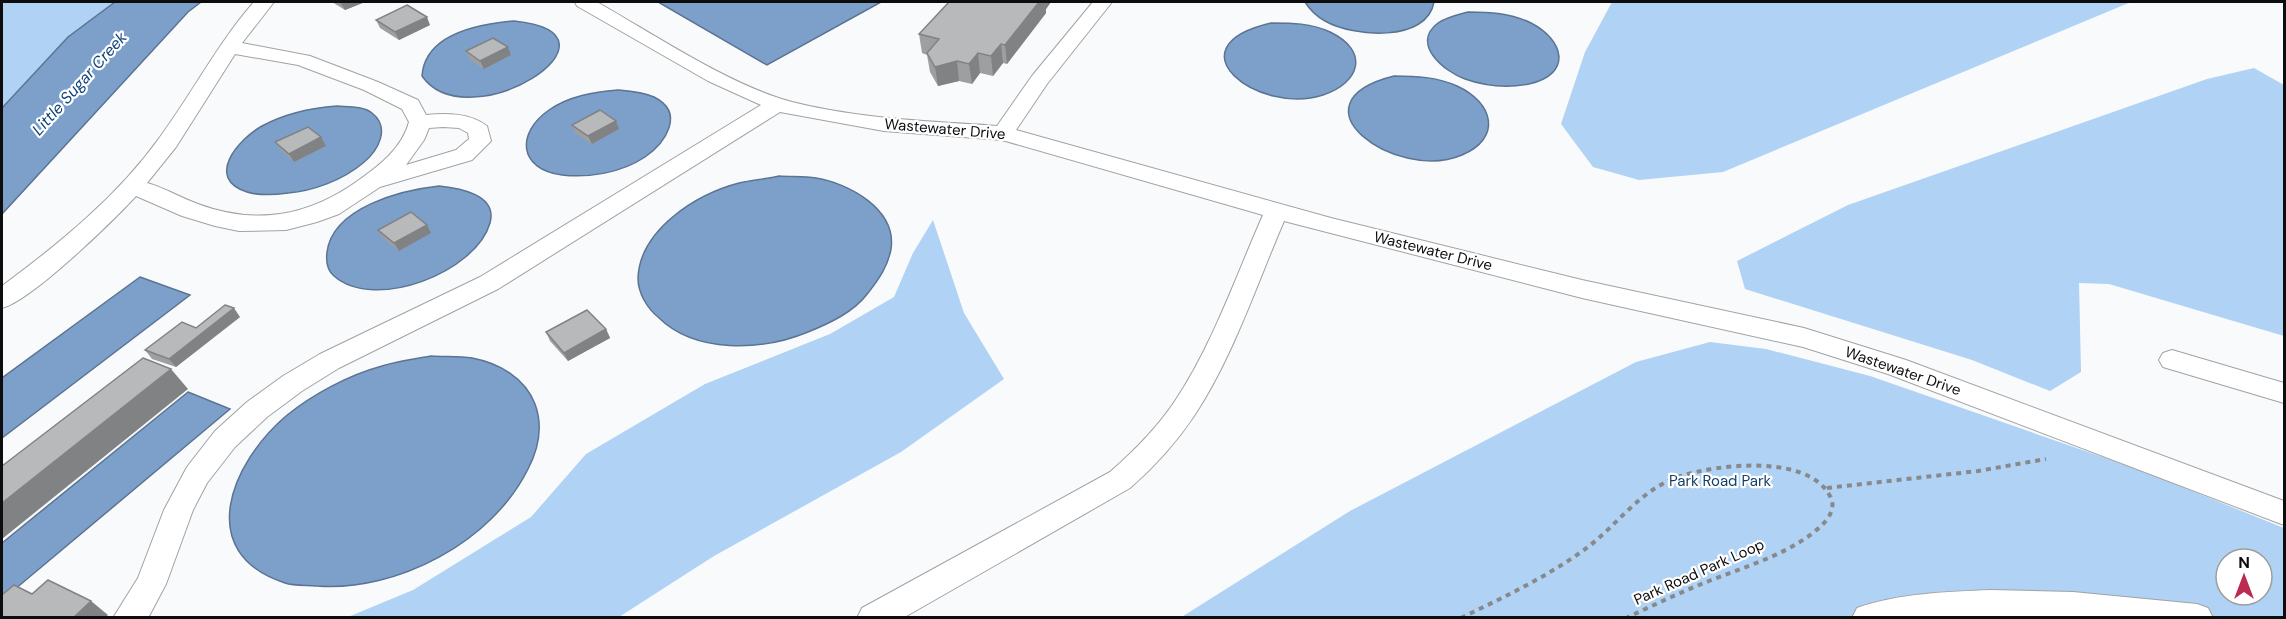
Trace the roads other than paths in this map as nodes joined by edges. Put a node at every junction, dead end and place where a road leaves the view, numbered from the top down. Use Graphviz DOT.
graph roads {
  1 [pos="264,2"];
  2 [pos="584,2"];
  3 [pos="1103,2"];
  4 [pos="230,47"];
  5 [pos="778,104"];
  6 [pos="420,122"];
  7 [pos="1003,133"];
  8 [pos="366,186"];
  9 [pos="130,187"];
  10 [pos="1276,211"];
  11 [pos="2,299"];
  12 [pos="2172,360"];
  13 [pos="2284,393"];
  14 [pos="2284,513"];
  15 [pos="129,618"];
  16 [pos="873,618"];
  17 [pos="1868,618"];
  18 [pos="2197,618"];
  1 -- 4 [label="lane"];
  2 -- 5 [label="lane, Wastewater Drive"];
  3 -- 7 [label="lane"];
  4 -- 6 [label="lane"];
  4 -- 9 [label="lane"];
  5 -- 7 [label="lane, Wastewater Drive"];
  5 -- 15 [label="lane"];
  6 -- 8 [label="lane"];
  6 -- 8 [label="lane"];
  7 -- 10 [label="lane, Wastewater Drive"];
  8 -- 9 [label="lane"];
  9 -- 11 [label="lane"];
  10 -- 14 [label="lane, Wastewater Drive"];
  10 -- 16 [label="lane"];
  12 -- 13 [label="lane"];
  17 -- 18 [label="lane"];
}
